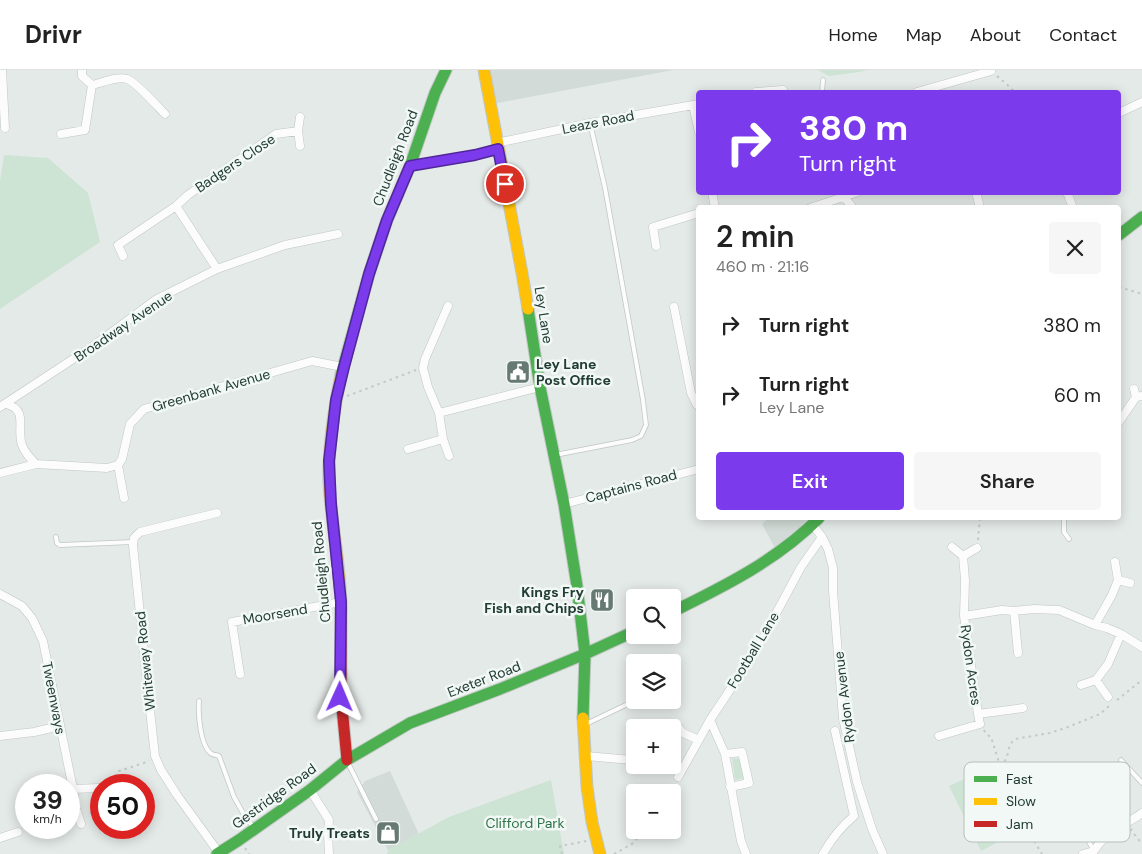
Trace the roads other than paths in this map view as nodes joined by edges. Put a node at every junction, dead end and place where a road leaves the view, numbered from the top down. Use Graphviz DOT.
graph roads {
  1 [pos="2,70"];
  2 [pos="82,70"];
  3 [pos="446,70"];
  4 [pos="484,70"];
  5 [pos="991,72"];
  6 [pos="823,80"];
  7 [pos="92,85"];
  8 [pos="822,90"];
  9 [pos="924,90"];
  10 [pos="1142,102"];
  11 [pos="696,104"];
  12 [pos="1121,112"];
  13 [pos="165,114"];
  14 [pos="300,117"];
  15 [pos="590,123"];
  16 [pos="5,128"];
  17 [pos="298,131"];
  18 [pos="61,134"];
  19 [pos="300,146"];
  20 [pos="498,146"];
  21 [pos="410,166"];
  22 [pos="850,195"];
  23 [pos="844,197"];
  24 [pos="819,205"];
  25 [pos="851,205"];
  26 [pos="176,206"];
  27 [pos="696,214"];
  28 [pos="1142,217"];
  29 [pos="1121,233"];
  30 [pos="338,234"];
  31 [pos="656,246"];
  32 [pos="123,256"];
  33 [pos="217,269"];
  34 [pos="448,306"];
  35 [pos="674,307"];
  36 [pos="344,367"];
  37 [pos="540,387"];
  38 [pos="1137,394"];
  39 [pos="696,403"];
  40 [pos="3,405"];
  41 [pos="439,414"];
  42 [pos="1121,419"];
  43 [pos="443,439"];
  44 [pos="408,449"];
  45 [pos="449,456"];
  46 [pos="555,456"];
  47 [pos="36,464"];
  48 [pos="118,465"];
  49 [pos="696,470"];
  50 [pos="0,473"];
  51 [pos="124,498"];
  52 [pos="564,504"];
  53 [pos="217,514"];
  54 [pos="1064,520"];
  55 [pos="816,521"];
  56 [pos="56,537"];
  57 [pos="822,537"];
  58 [pos="1069,539"];
  59 [pos="133,542"];
  60 [pos="952,547"];
  61 [pos="977,548"];
  62 [pos="963,556"];
  63 [pos="1115,562"];
  64 [pos="1118,580"];
  65 [pos="1130,583"];
  66 [pos="0,594"];
  67 [pos="341,602"];
  68 [pos="681,607"];
  69 [pos="1014,611"];
  70 [pos="964,616"];
  71 [pos="1094,625"];
  72 [pos="1120,634"];
  73 [pos="626,635"];
  74 [pos="1142,647"];
  75 [pos="1018,652"];
  76 [pos="585,654"];
  77 [pos="240,674"];
  78 [pos="1096,680"];
  79 [pos="1081,685"];
  80 [pos="1108,697"];
  81 [pos="199,701"];
  82 [pos="626,705"];
  83 [pos="1023,708"];
  84 [pos="978,714"];
  85 [pos="710,720"];
  86 [pos="584,725"];
  87 [pos="60,726"];
  88 [pos="835,731"];
  89 [pos="681,732"];
  90 [pos="0,736"];
  91 [pos="939,736"];
  92 [pos="698,740"];
  93 [pos="725,754"];
  94 [pos="586,756"];
  95 [pos="626,759"];
  96 [pos="346,760"];
  97 [pos="1130,770"];
  98 [pos="70,774"];
  99 [pos="678,777"];
  100 [pos="1142,783"];
  101 [pos="730,788"];
  102 [pos="310,790"];
  103 [pos="1142,813"];
  104 [pos="376,819"];
  105 [pos="1130,820"];
  106 [pos="80,821"];
  107 [pos="81,824"];
  108 [pos="254,829"];
  109 [pos="15,833"];
  110 [pos="0,838"];
  111 [pos="1089,842"];
  112 [pos="1095,853"];
  113 [pos="218,854"];
  114 [pos="329,854"];
  115 [pos="600,854"];
  116 [pos="746,854"];
  117 [pos="823,854"];
  118 [pos="883,854"];
  119 [pos="1083,854"];
  1 -- 16 [label="street"];
  2 -- 7 [label="street"];
  3 -- 21 [label="main road, Chudleigh Road"];
  4 -- 20 [label="main road, Ley Lane"];
  5 -- 9 [label="street"];
  6 -- 8 [label="lane"];
  7 -- 13 [label="street"];
  7 -- 18 [label="street"];
  10 -- 12 [label="street"];
  11 -- 15 [label="street, Leaze Road"];
  14 -- 17 [label="street"];
  15 -- 20 [label="street, Leaze Road"];
  15 -- 46 [label="lane"];
  17 -- 19 [label="street"];
  17 -- 26 [label="street, Badgers Close"];
  20 -- 21 [label="street, Leaze Road"];
  20 -- 37 [label="main road, Ley Lane"];
  21 -- 36 [label="main road, Chudleigh Road"];
  22 -- 23 [label="street"];
  23 -- 24 [label="street"];
  23 -- 25 [label="street"];
  26 -- 32 [label="street, Badgers Close"];
  26 -- 33 [label="street"];
  27 -- 31 [label="street"];
  28 -- 29 [label="main road"];
  30 -- 33 [label="street, Broadway Avenue"];
  33 -- 40 [label="street, Broadway Avenue"];
  34 -- 41 [label="street"];
  35 -- 39 [label="street"];
  36 -- 48 [label="street, Greenbank Avenue"];
  36 -- 67 [label="main road, Chudleigh Road"];
  37 -- 41 [label="street"];
  37 -- 46 [label="main road, Ley Lane"];
  38 -- 42 [label="street"];
  40 -- 47 [label="street"];
  41 -- 43 [label="street"];
  43 -- 44 [label="street"];
  43 -- 45 [label="street"];
  46 -- 52 [label="main road, Ley Lane"];
  47 -- 48 [label="street"];
  47 -- 50 [label="street"];
  48 -- 51 [label="street, Greenbank Avenue"];
  49 -- 52 [label="street, Captains Road"];
  52 -- 76 [label="main road, Ley Lane"];
  53 -- 59 [label="street"];
  54 -- 58 [label="lane"];
  55 -- 57 [label="street"];
  55 -- 68 [label="main road"];
  56 -- 59 [label="lane"];
  57 -- 85 [label="street, Football Lane"];
  57 -- 118 [label="street, Rydon Avenue"];
  59 -- 113 [label="street, Whiteway Road"];
  60 -- 62 [label="street"];
  61 -- 62 [label="street"];
  62 -- 70 [label="street, Rydon Acres"];
  63 -- 64 [label="street"];
  64 -- 65 [label="street"];
  64 -- 71 [label="street"];
  66 -- 87 [label="street, Tweenways"];
  67 -- 77 [label="street, Moorsend"];
  67 -- 96 [label="main road, Chudleigh Road"];
  69 -- 70 [label="street, Rydon Acres"];
  69 -- 71 [label="street, Rydon Acres"];
  69 -- 75 [label="street"];
  70 -- 84 [label="street, Rydon Acres"];
  71 -- 72 [label="street, Rydon Acres"];
  72 -- 74 [label="street, Rydon Acres"];
  72 -- 78 [label="street"];
  73 -- 76 [label="main road, Exeter Road"];
  76 -- 86 [label="main road, Ley Lane"];
  76 -- 96 [label="main road, Exeter Road"];
  78 -- 79 [label="street"];
  78 -- 80 [label="street"];
  81 -- 108 [label="lane"];
  82 -- 86 [label="lane"];
  83 -- 84 [label="street, Rydon Acres"];
  84 -- 91 [label="street, Rydon Acres"];
  85 -- 92 [label="street, Football Lane"];
  85 -- 93 [label="street"];
  86 -- 94 [label="main road, Ley Lane"];
  87 -- 90 [label="street"];
  87 -- 98 [label="street, Tweenways"];
  88 -- 117 [label="street"];
  89 -- 92 [label="street"];
  92 -- 99 [label="street, Football Lane"];
  93 -- 101 [label="street"];
  93 -- 101 [label="street"];
  94 -- 95 [label="street"];
  94 -- 115 [label="main road, Ley Lane"];
  96 -- 102 [label="main road, Gestridge Road"];
  96 -- 104 [label="lane"];
  97 -- 100 [label="lane"];
  101 -- 116 [label="street"];
  102 -- 108 [label="main road, Gestridge Road"];
  102 -- 114 [label="street"];
  103 -- 105 [label="street"];
  106 -- 107 [label="street"];
  108 -- 113 [label="main road, Gestridge Road"];
  109 -- 110 [label="street"];
  111 -- 112 [label="lane"];
  112 -- 119 [label="street"];
}
